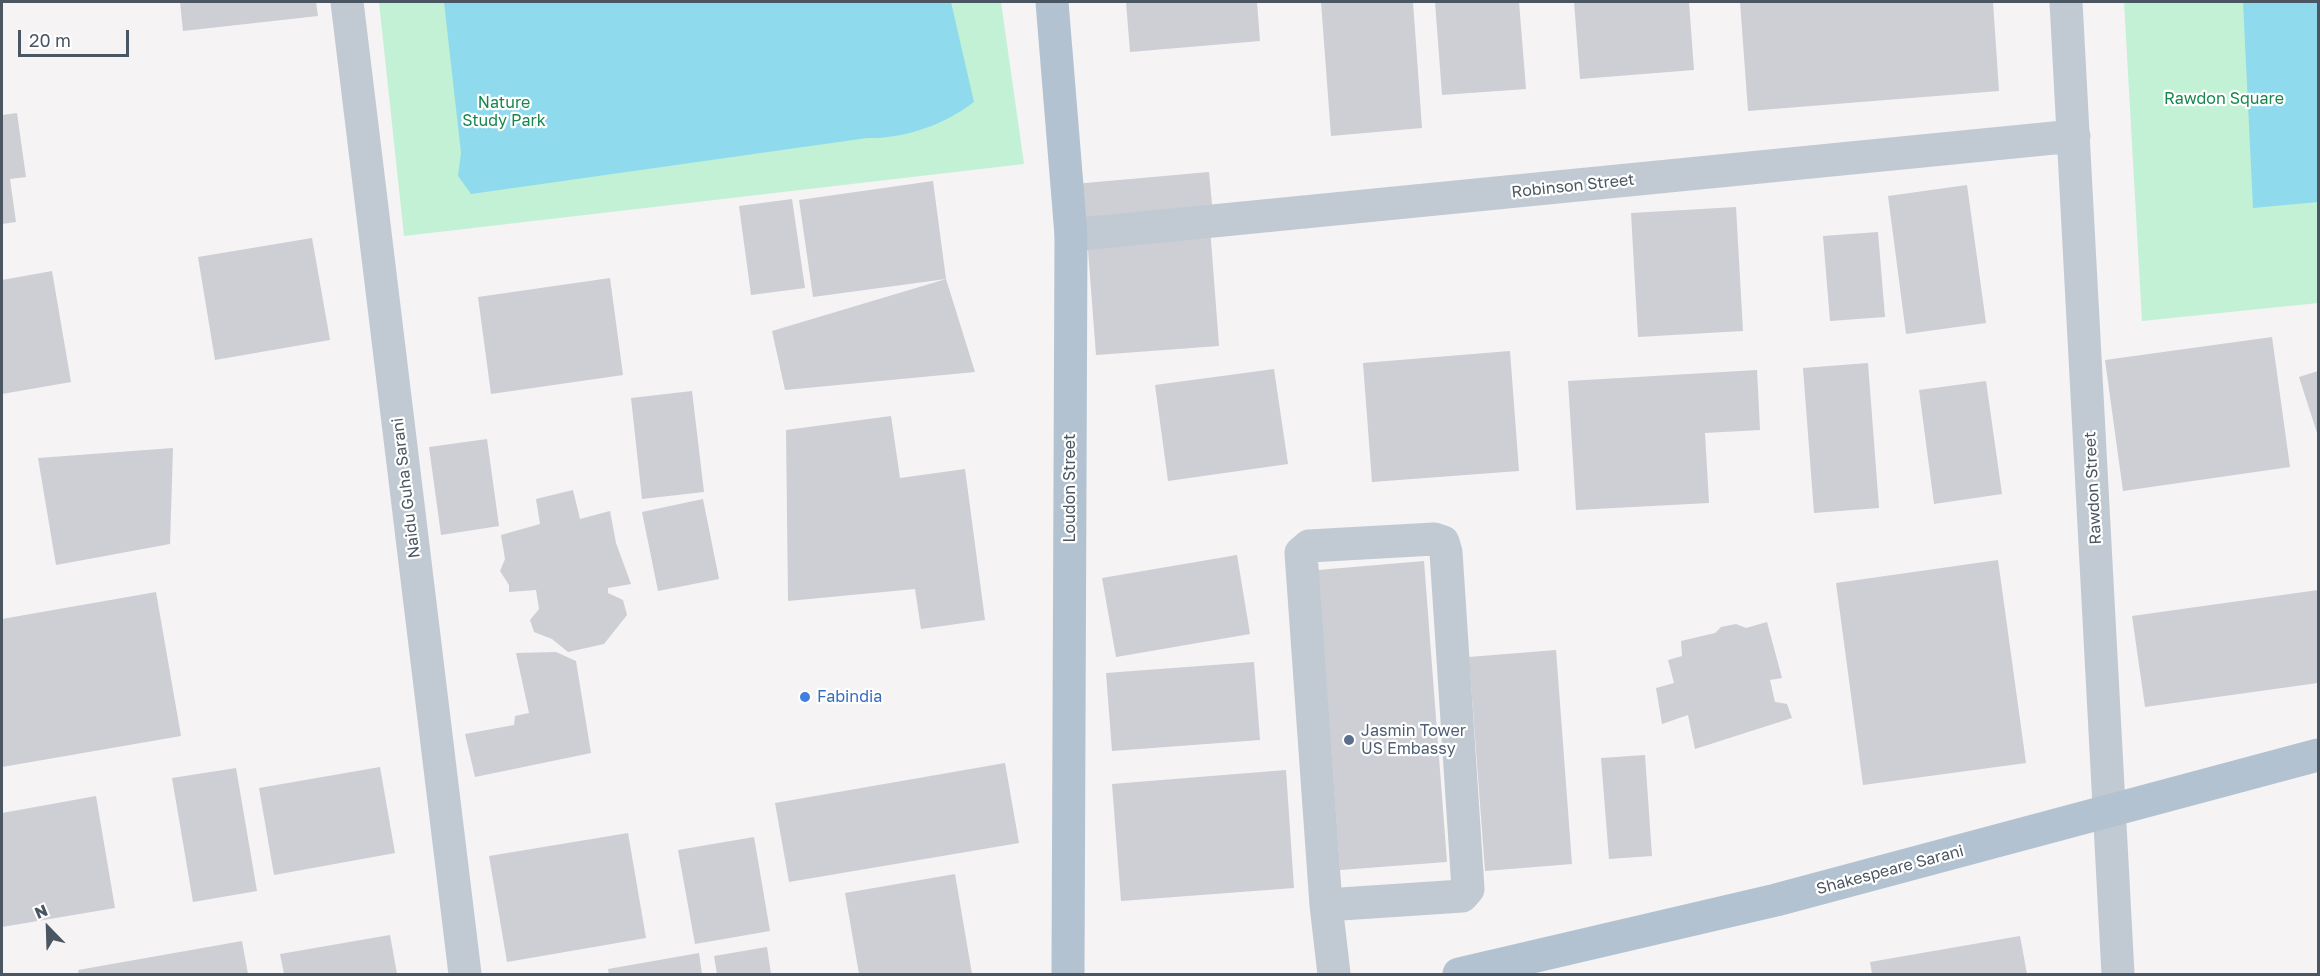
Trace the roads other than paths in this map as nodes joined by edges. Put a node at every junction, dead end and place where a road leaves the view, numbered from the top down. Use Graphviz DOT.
graph roads {
  1 [pos="347,2"];
  2 [pos="1052,2"];
  3 [pos="2066,2"];
  4 [pos="2074,136"];
  5 [pos="1071,235"];
  6 [pos="2319,755"];
  7 [pos="2110,812"];
  8 [pos="1326,905"];
  9 [pos="465,975"];
  10 [pos="1068,975"];
  11 [pos="1334,975"];
  12 [pos="1459,975"];
  13 [pos="2118,975"];
  1 -- 9 [label="street, Naidu Guha Sarani"];
  2 -- 5 [label="main road, Loudon Street"];
  3 -- 4 [label="street, Rawdon Street"];
  4 -- 5 [label="street, Robinson Street"];
  4 -- 7 [label="street, Rawdon Street"];
  5 -- 10 [label="main road, Loudon Street"];
  6 -- 7 [label="main road, Shakespeare Sarani"];
  7 -- 12 [label="main road, Shakespeare Sarani"];
  7 -- 13 [label="street, Rawdon Street"];
  8 -- 8 [label="street"];
  8 -- 11 [label="street"];
}
